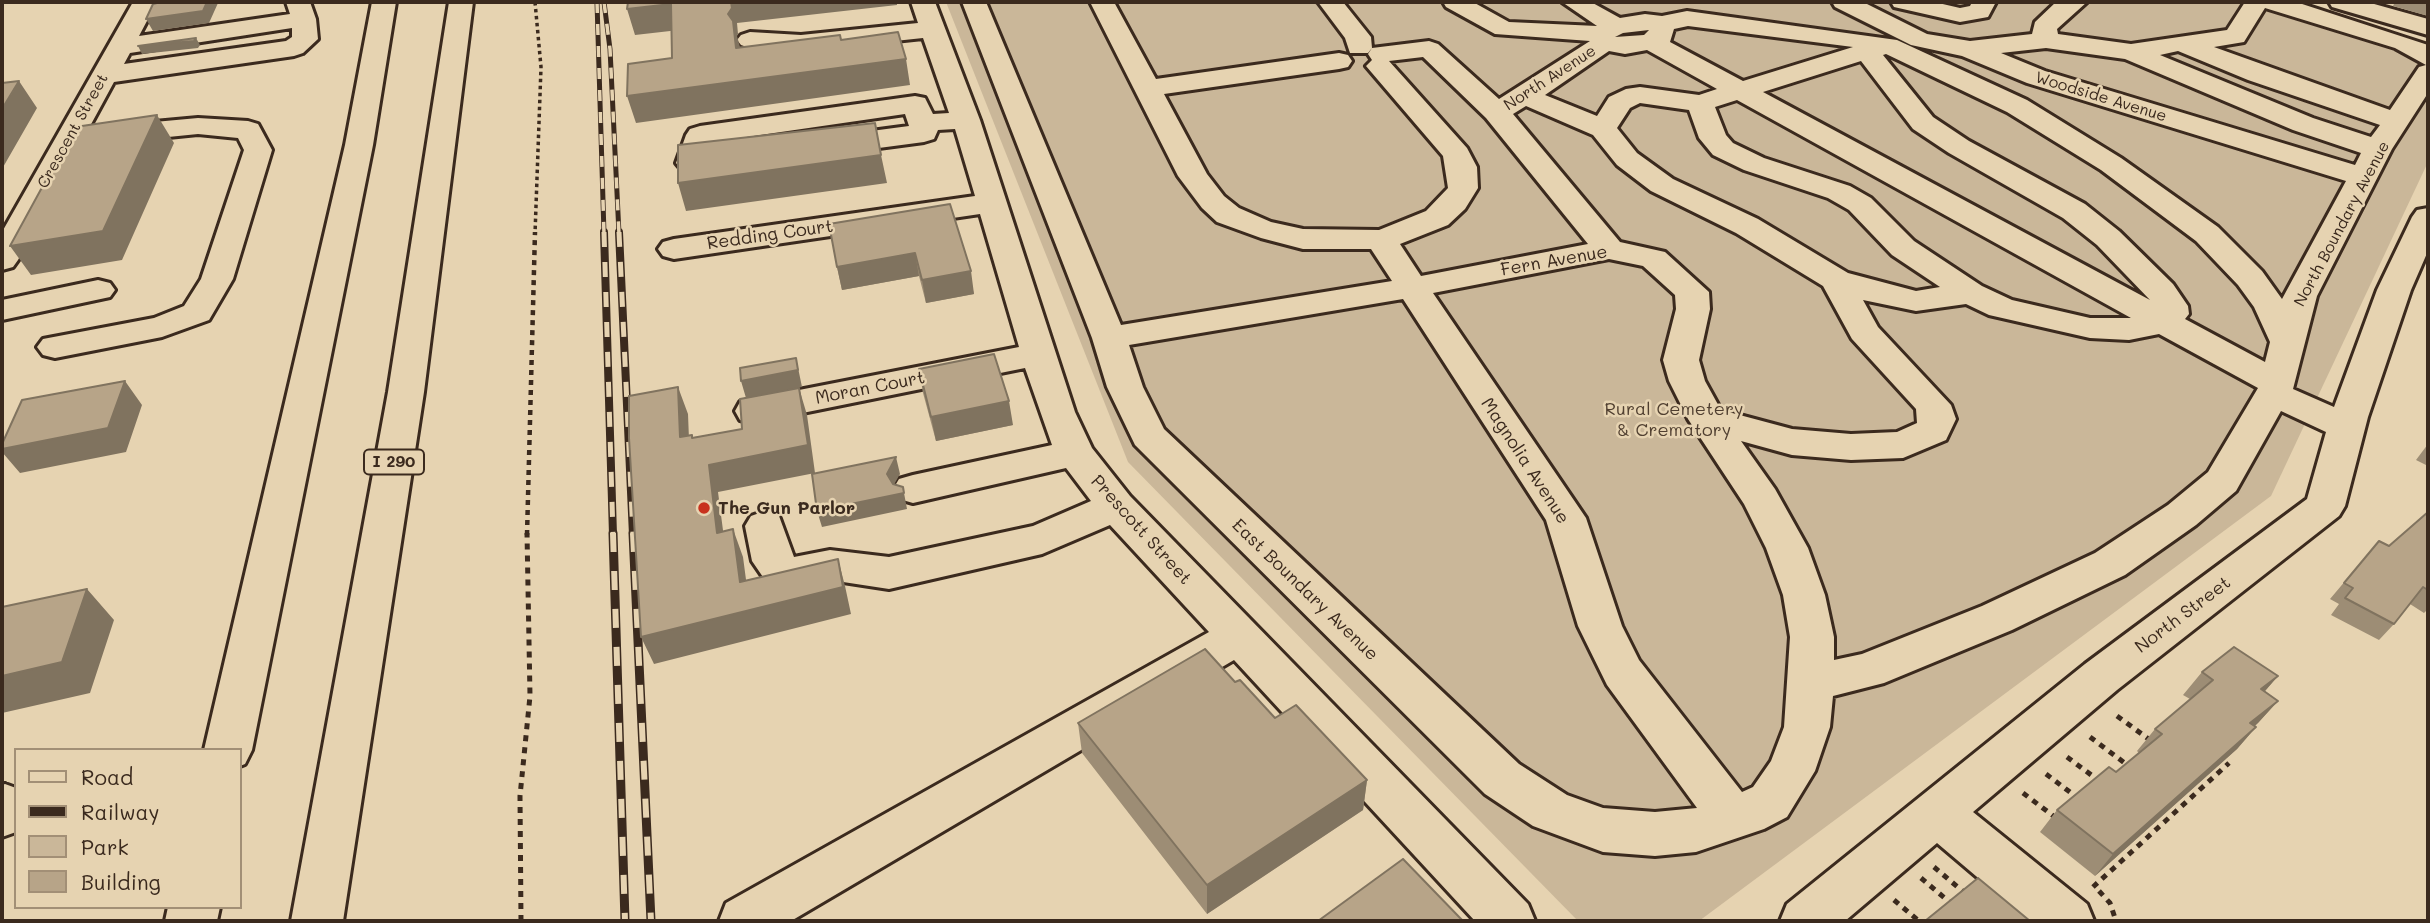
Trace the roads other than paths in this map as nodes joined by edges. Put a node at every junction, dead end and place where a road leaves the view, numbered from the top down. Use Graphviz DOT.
graph roads {
  1 [pos="145,2"];
  2 [pos="384,2"];
  3 [pos="461,2"];
  4 [pos="974,2"];
  5 [pos="1102,2"];
  6 [pos="1330,2"];
  7 [pos="1455,2"];
  8 [pos="1574,2"];
  9 [pos="1626,2"];
  10 [pos="1747,2"];
  11 [pos="1844,2"];
  12 [pos="1903,2"];
  13 [pos="1984,2"];
  14 [pos="2075,2"];
  15 [pos="2257,2"];
  16 [pos="2271,2"];
  17 [pos="2341,2"];
  18 [pos="301,10"];
  19 [pos="928,15"];
  20 [pos="1687,18"];
  21 [pos="2428,27"];
  22 [pos="1653,29"];
  23 [pos="1607,34"];
  24 [pos="750,40"];
  25 [pos="1920,40"];
  26 [pos="2046,40"];
  27 [pos="2181,43"];
  28 [pos="120,47"];
  29 [pos="1877,48"];
  30 [pos="1969,49"];
  31 [pos="2131,52"];
  32 [pos="1364,57"];
  33 [pos="2428,62"];
  34 [pos="104,75"];
  35 [pos="1150,88"];
  36 [pos="1742,89"];
  37 [pos="1525,96"];
  38 [pos="1700,103"];
  39 [pos="1496,112"];
  40 [pos="966,120"];
  41 [pos="2398,122"];
  42 [pos="922,123"];
  43 [pos="1603,129"];
  44 [pos="68,139"];
  45 [pos="799,149"];
  46 [pos="745,156"];
  47 [pos="2372,163"];
  48 [pos="990,204"];
  49 [pos="2427,221"];
  50 [pos="1381,240"];
  51 [pos="674,249"];
  52 [pos="1609,249"];
  53 [pos="2,260"];
  54 [pos="1836,280"];
  55 [pos="1415,286"];
  56 [pos="98,290"];
  57 [pos="1970,293"];
  58 [pos="2,310"];
  59 [pos="2161,323"];
  60 [pos="1109,338"];
  61 [pos="2287,342"];
  62 [pos="55,347"];
  63 [pos="1039,354"];
  64 [pos="2276,389"];
  65 [pos="742,413"];
  66 [pos="1707,419"];
  67 [pos="2346,426"];
  68 [pos="1075,453"];
  69 [pos="913,489"];
  70 [pos="1116,506"];
  71 [pos="765,526"];
  72 [pos="1238,636"];
  73 [pos="1811,683"];
  74 [pos="228,748"];
  75 [pos="1937,813"];
  76 [pos="1733,818"];
  77 [pos="2081,904"];
  78 [pos="745,920"];
  79 [pos="317,921"];
  80 [pos="1509,921"];
  81 [pos="1806,921"];
  1 -- 28 [label="main road, Crescent Street"];
  2 -- 74 [label="main road"];
  3 -- 79 [label="main road, I 290"];
  4 -- 60 [label="main road, East Boundary Avenue"];
  5 -- 35 [label="main road"];
  6 -- 32 [label="main road"];
  7 -- 23 [label="main road"];
  8 -- 23 [label="main road"];
  9 -- 22 [label="main road"];
  10 -- 20 [label="main road"];
  11 -- 25 [label="main road, Woodside Avenue"];
  12 -- 13 [label="main road"];
  14 -- 26 [label="main road"];
  15 -- 27 [label="main road"];
  16 -- 33 [label="main road"];
  17 -- 21 [label="main road"];
  18 -- 28 [label="main road"];
  18 -- 34 [label="main road"];
  19 -- 24 [label="main road"];
  19 -- 40 [label="main road, Prescott Street"];
  20 -- 22 [label="main road"];
  20 -- 29 [label="main road"];
  22 -- 23 [label="main road"];
  22 -- 36 [label="main road"];
  23 -- 37 [label="main road, North Avenue"];
  25 -- 29 [label="main road"];
  25 -- 30 [label="main road, Woodside Avenue"];
  26 -- 30 [label="main road"];
  26 -- 31 [label="main road"];
  27 -- 31 [label="main road"];
  27 -- 41 [label="main road"];
  28 -- 34 [label="main road, Crescent Street"];
  29 -- 36 [label="main road"];
  29 -- 59 [label="main road"];
  29 -- 61 [label="main road"];
  30 -- 47 [label="main road, Woodside Avenue"];
  31 -- 47 [label="main road"];
  32 -- 35 [label="main road"];
  32 -- 39 [label="main road"];
  32 -- 50 [label="main road"];
  33 -- 41 [label="main road, North Boundary Avenue"];
  34 -- 44 [label="main road, Crescent Street"];
  35 -- 50 [label="main road"];
  36 -- 38 [label="main road"];
  36 -- 59 [label="main road"];
  37 -- 39 [label="main road, North Avenue"];
  37 -- 43 [label="main road"];
  38 -- 43 [label="main road"];
  38 -- 57 [label="main road"];
  39 -- 52 [label="main road"];
  40 -- 42 [label="main road"];
  40 -- 48 [label="main road, Prescott Street"];
  41 -- 47 [label="main road, North Boundary Avenue"];
  42 -- 45 [label="main road"];
  42 -- 46 [label="main road"];
  43 -- 54 [label="main road"];
  44 -- 53 [label="main road, Crescent Street"];
  44 -- 62 [label="main road"];
  47 -- 61 [label="main road, North Boundary Avenue"];
  48 -- 51 [label="main road, Redding Court"];
  48 -- 63 [label="main road, Prescott Street"];
  49 -- 67 [label="main road, North Street"];
  50 -- 55 [label="main road, Magnolia Avenue"];
  52 -- 55 [label="main road, Fern Avenue"];
  52 -- 66 [label="main road, Fern Avenue"];
  54 -- 57 [label="main road"];
  54 -- 66 [label="main road"];
  55 -- 60 [label="main road, Fern Avenue"];
  55 -- 76 [label="main road, Magnolia Avenue"];
  56 -- 58 [label="main road"];
  57 -- 59 [label="main road"];
  59 -- 64 [label="main road"];
  60 -- 76 [label="main road, East Boundary Avenue"];
  61 -- 64 [label="main road, North Boundary Avenue"];
  63 -- 65 [label="main road, Moran Court"];
  63 -- 68 [label="main road, Prescott Street"];
  64 -- 67 [label="main road"];
  64 -- 73 [label="main road"];
  66 -- 73 [label="main road, Fern Avenue"];
  67 -- 75 [label="main road, North Street"];
  68 -- 69 [label="main road"];
  68 -- 70 [label="main road, Prescott Street"];
  70 -- 71 [label="main road"];
  70 -- 72 [label="main road, Prescott Street"];
  72 -- 78 [label="main road"];
  72 -- 80 [label="main road, Prescott Street"];
  73 -- 76 [label="main road, East Boundary Avenue"];
  75 -- 77 [label="main road"];
  75 -- 81 [label="main road, North Street"];
}
